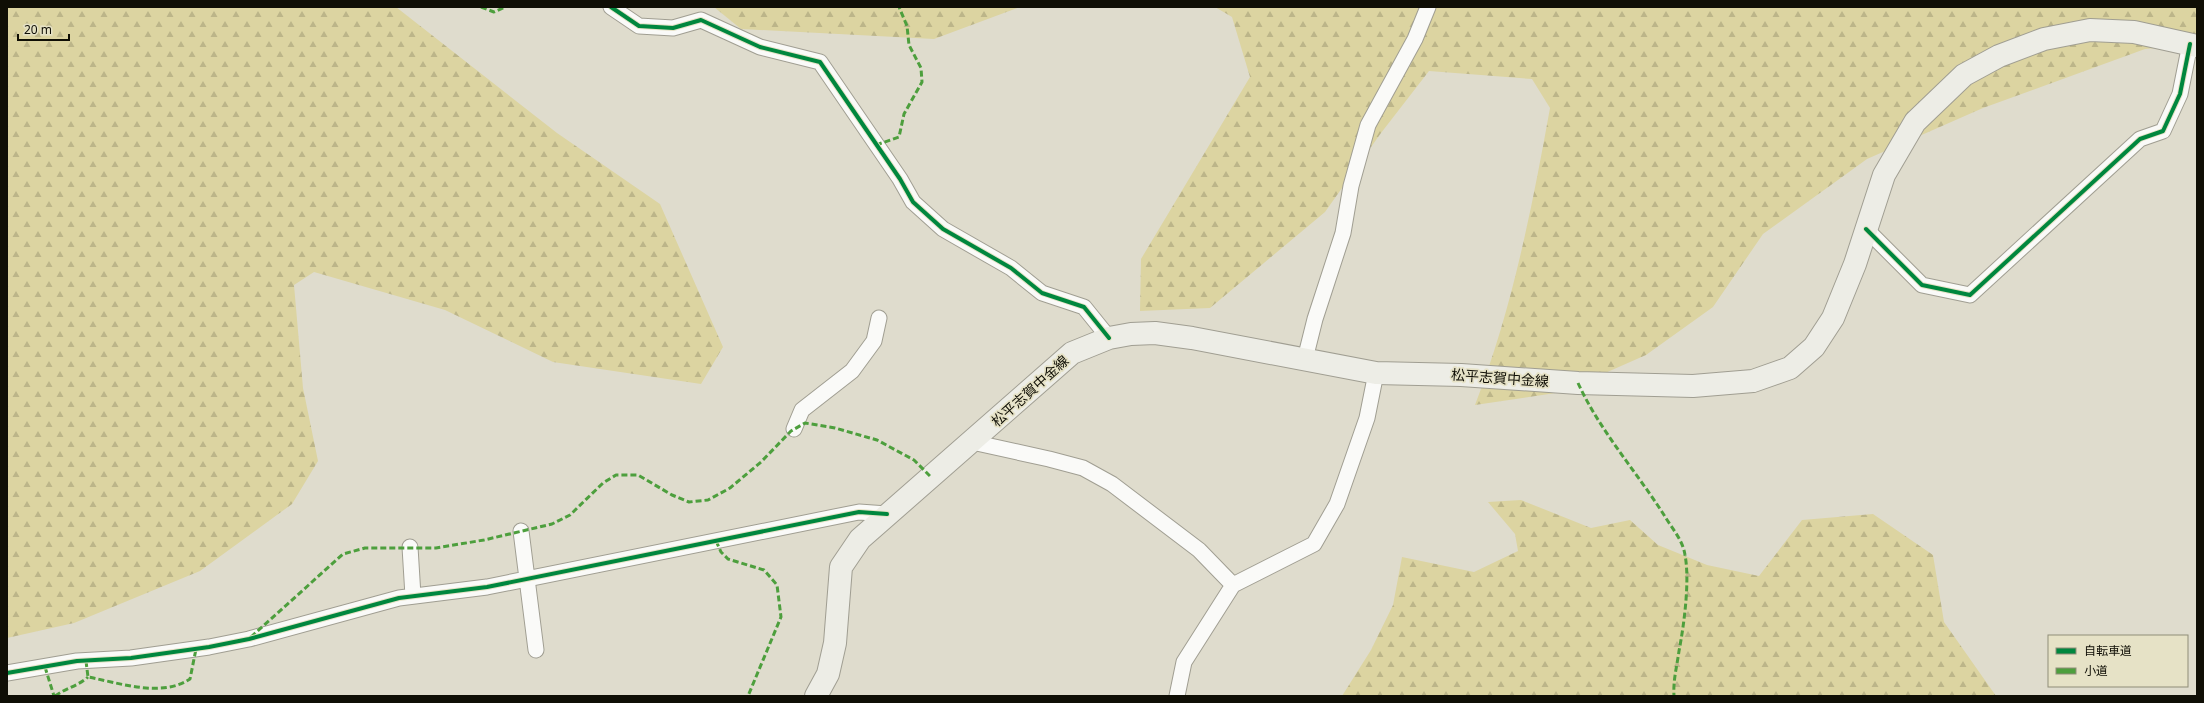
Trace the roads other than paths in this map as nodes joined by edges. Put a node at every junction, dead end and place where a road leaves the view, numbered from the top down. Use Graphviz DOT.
graph roads {
  1 [pos="611,7"];
  2 [pos="1428,7"];
  3 [pos="2193,45"];
  4 [pos="1866,229"];
  5 [pos="879,318"];
  6 [pos="1109,338"];
  7 [pos="1305,359"];
  8 [pos="1376,373"];
  9 [pos="794,429"];
  10 [pos="972,442"];
  11 [pos="887,514"];
  12 [pos="522,531"];
  13 [pos="410,547"];
  14 [pos="529,579"];
  15 [pos="1233,585"];
  16 [pos="413,596"];
  17 [pos="536,650"];
  18 [pos="7,673"];
  19 [pos="816,696"];
  20 [pos="1177,696"];
  1 -- 6 [label="street"];
  2 -- 7 [label="street"];
  3 -- 4 [label="main road, 松平志賀中金線"];
  3 -- 4 [label="street"];
  4 -- 8 [label="main road, 松平志賀中金線"];
  5 -- 9 [label="street"];
  6 -- 7 [label="main road, 松平志賀中金線"];
  6 -- 10 [label="main road, 松平志賀中金線"];
  7 -- 8 [label="main road, 松平志賀中金線"];
  8 -- 15 [label="street"];
  10 -- 11 [label="main road, 松平志賀中金線"];
  10 -- 15 [label="street"];
  11 -- 14 [label="street"];
  11 -- 19 [label="main road, 松平志賀中金線"];
  12 -- 14 [label="street"];
  13 -- 16 [label="street"];
  14 -- 16 [label="street"];
  14 -- 17 [label="street"];
  15 -- 20 [label="street"];
  16 -- 18 [label="street"];
}
